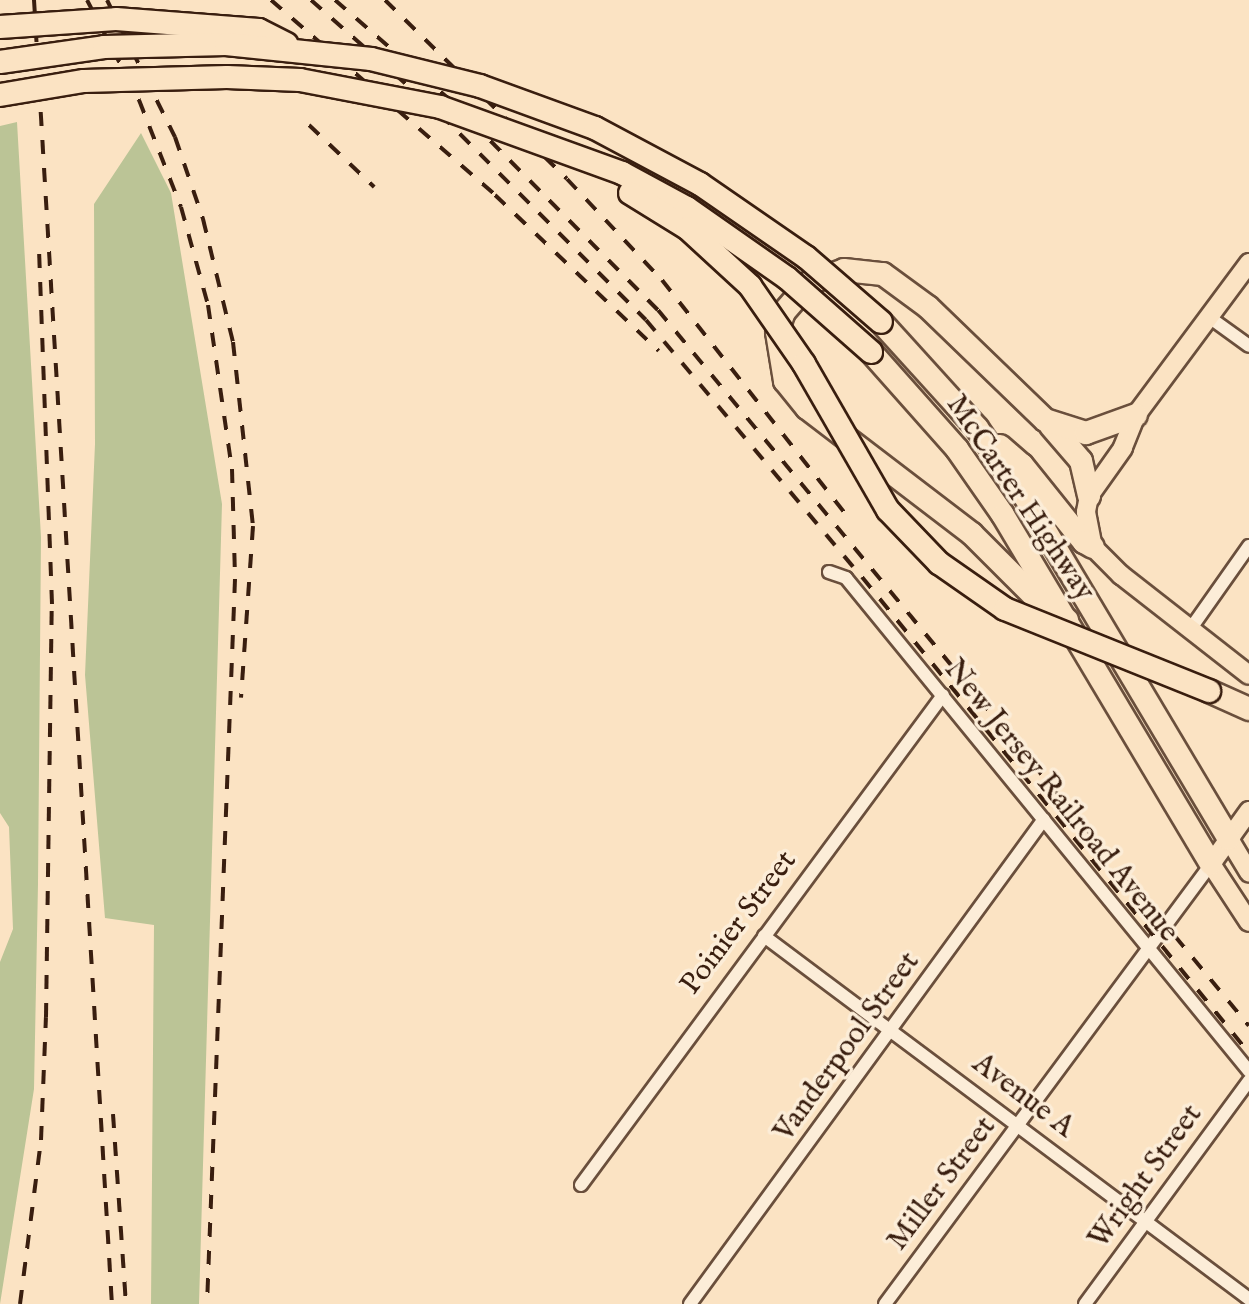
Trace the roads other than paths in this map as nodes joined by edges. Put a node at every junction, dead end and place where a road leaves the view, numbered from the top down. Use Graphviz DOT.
graph roads {
  1 [pos="0,27"];
  2 [pos="295,49"];
  3 [pos="0,62"];
  4 [pos="0,95"];
  5 [pos="599,166"];
  6 [pos="1249,263"];
  7 [pos="1209,317"];
  8 [pos="1249,346"];
  9 [pos="1136,415"];
  10 [pos="1045,420"];
  11 [pos="977,428"];
  12 [pos="1089,496"];
  13 [pos="1249,546"];
  14 [pos="1093,547"];
  15 [pos="829,572"];
  16 [pos="1067,620"];
  17 [pos="1189,631"];
  18 [pos="1249,675"];
  19 [pos="943,695"];
  20 [pos="1249,709"];
  21 [pos="1249,811"];
  22 [pos="1044,819"];
  23 [pos="1229,839"];
  24 [pos="1211,864"];
  25 [pos="1249,872"];
  26 [pos="1249,922"];
  27 [pos="764,936"];
  28 [pos="1147,951"];
  29 [pos="891,1031"];
  30 [pos="1249,1071"];
  31 [pos="1249,1081"];
  32 [pos="1019,1126"];
  33 [pos="581,1185"];
  34 [pos="1145,1222"];
  35 [pos="1249,1299"];
  36 [pos="690,1304"];
  37 [pos="885,1304"];
  38 [pos="1085,1304"];
  1 -- 2 [label="highway, bridge"];
  2 -- 3 [label="highway, McCarter Highway, bridge"];
  2 -- 11 [label="highway, McCarter Highway, bridge"];
  4 -- 5 [label="highway, McCarter Highway, bridge"];
  5 -- 16 [label="highway, McCarter Highway, bridge"];
  5 -- 20 [label="highway, bridge"];
  6 -- 7 [label="main road"];
  7 -- 8 [label="street"];
  7 -- 9 [label="main road"];
  9 -- 10 [label="highway"];
  9 -- 12 [label="main road"];
  10 -- 12 [label="highway"];
  10 -- 16 [label="highway"];
  11 -- 14 [label="highway"];
  11 -- 23 [label="highway, McCarter Highway"];
  12 -- 14 [label="main road"];
  13 -- 17 [label="street"];
  14 -- 17 [label="main road"];
  15 -- 19 [label="street, New Jersey Railroad Avenue"];
  16 -- 24 [label="highway, McCarter Highway"];
  17 -- 18 [label="main road"];
  19 -- 22 [label="street, New Jersey Railroad Avenue"];
  19 -- 27 [label="street, Poinier Street"];
  21 -- 23 [label="main road"];
  22 -- 28 [label="street, New Jersey Railroad Avenue"];
  22 -- 29 [label="street, Vanderpool Street"];
  23 -- 24 [label="main road"];
  23 -- 25 [label="main road, McCarter Highway"];
  24 -- 26 [label="main road, McCarter Highway"];
  24 -- 28 [label="street, Miller Street"];
  27 -- 29 [label="street, Avenue A"];
  27 -- 33 [label="street, Poinier Street"];
  28 -- 30 [label="street, New Jersey Railroad Avenue"];
  28 -- 32 [label="street, Miller Street"];
  29 -- 32 [label="street, Avenue A"];
  29 -- 36 [label="street, Vanderpool Street"];
  31 -- 34 [label="street, Wright Street"];
  32 -- 34 [label="street, Avenue A"];
  32 -- 37 [label="street, Miller Street"];
  34 -- 35 [label="street, Avenue A"];
  34 -- 38 [label="street, Wright Street"];
}
